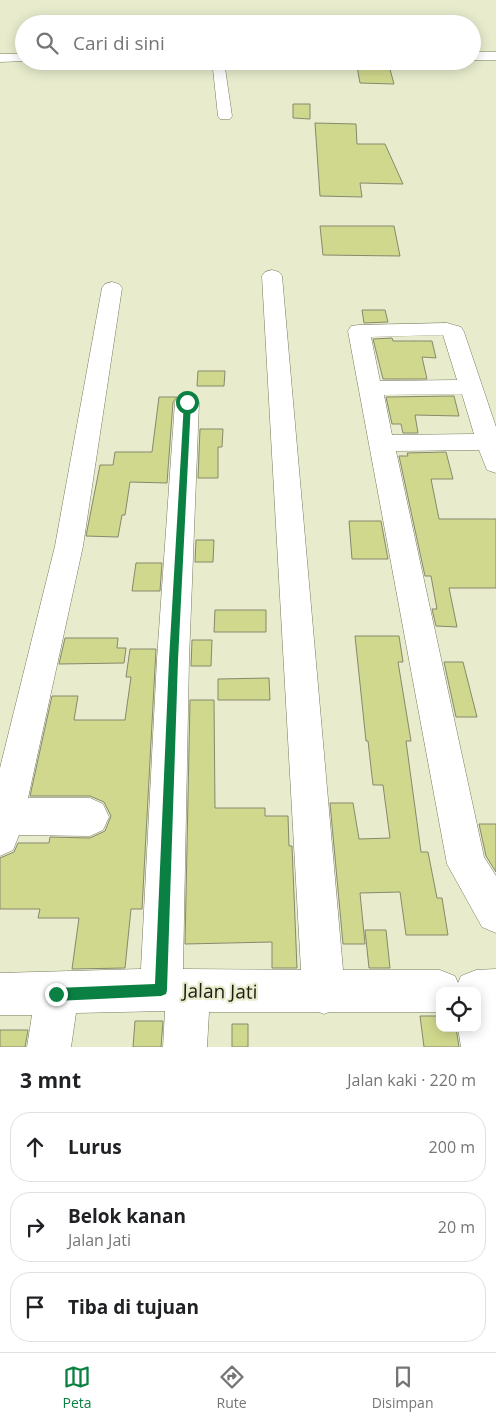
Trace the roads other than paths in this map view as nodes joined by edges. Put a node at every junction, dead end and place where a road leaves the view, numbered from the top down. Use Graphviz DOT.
graph roads {
  1 [pos="481,56"];
  2 [pos="496,56"];
  3 [pos="0,58"];
  4 [pos="15,58"];
  5 [pos="219,70"];
  6 [pos="225,116"];
  7 [pos="272,276"];
  8 [pos="112,288"];
  9 [pos="471,387"];
  10 [pos="369,388"];
  11 [pos="187,402"];
  12 [pos="380,443"];
  13 [pos="493,453"];
  14 [pos="90,817"];
  15 [pos="3,827"];
  16 [pos="496,913"];
  17 [pos="175,990"];
  18 [pos="496,990"];
  19 [pos="436,991"];
  20 [pos="481,991"];
  21 [pos="324,992"];
  22 [pos="0,994"];
  23 [pos="56,994"];
  24 [pos="480,1032"];
  25 [pos="49,1047"];
  26 [pos="185,1047"];
  27 [pos="483,1047"];
  1 -- 2 [label="street"];
  3 -- 4 [label="street"];
  5 -- 6 [label="street"];
  7 -- 21 [label="street"];
  8 -- 15 [label="street"];
  9 -- 10 [label="street"];
  9 -- 10 [label="street"];
  9 -- 13 [label="street"];
  10 -- 12 [label="street"];
  11 -- 17 [label="street"];
  12 -- 13 [label="street"];
  12 -- 16 [label="street"];
  14 -- 15 [label="street"];
  17 -- 21 [label="street, Jalan Jati"];
  17 -- 23 [label="street, Jalan Jati"];
  17 -- 26 [label="street"];
  18 -- 20 [label="street"];
  19 -- 21 [label="street, Jalan Jati"];
  22 -- 23 [label="street, Jalan Jati"];
  23 -- 25 [label="street"];
  24 -- 27 [label="street"];
}
